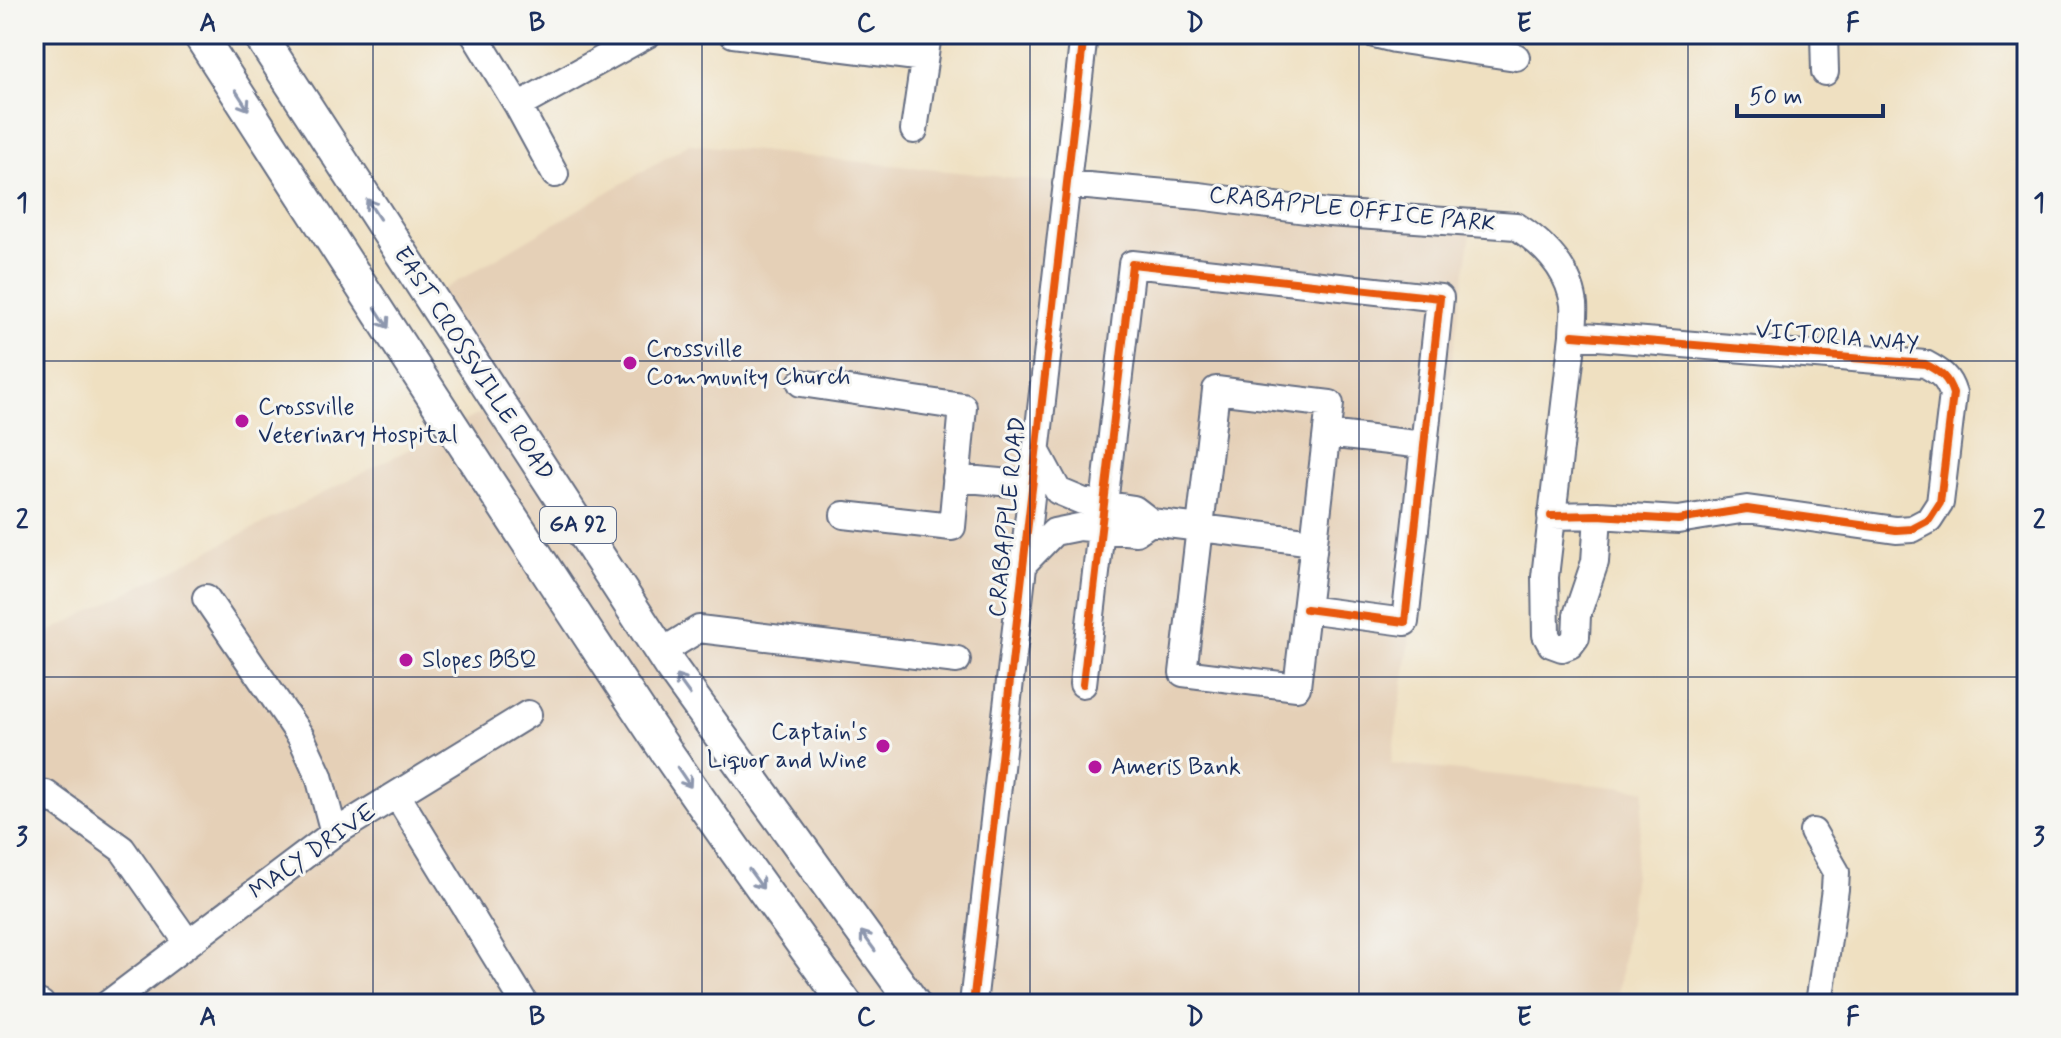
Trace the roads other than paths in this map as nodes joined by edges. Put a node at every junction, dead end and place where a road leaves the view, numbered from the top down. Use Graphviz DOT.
graph roads {
  1 [pos="199,34"];
  2 [pos="259,34"];
  3 [pos="474,34"];
  4 [pos="648,34"];
  5 [pos="733,34"];
  6 [pos="1084,34"];
  7 [pos="1374,34"];
  8 [pos="1824,34"];
  9 [pos="926,46"];
  10 [pos="1516,57"];
  11 [pos="1825,72"];
  12 [pos="518,106"];
  13 [pos="914,130"];
  14 [pos="555,174"];
  15 [pos="1066,184"];
  16 [pos="1573,335"];
  17 [pos="801,383"];
  18 [pos="1327,434"];
  19 [pos="1424,445"];
  20 [pos="1036,450"];
  21 [pos="956,478"];
  22 [pos="1032,485"];
  23 [pos="844,515"];
  24 [pos="1598,515"];
  25 [pos="1551,516"];
  26 [pos="1102,517"];
  27 [pos="1199,528"];
  28 [pos="1314,542"];
  29 [pos="1023,564"];
  30 [pos="206,598"];
  31 [pos="1306,609"];
  32 [pos="661,652"];
  33 [pos="957,660"];
  34 [pos="1083,684"];
  35 [pos="528,714"];
  36 [pos="397,795"];
  37 [pos="34,801"];
  38 [pos="1813,832"];
  39 [pos="334,833"];
  40 [pos="188,943"];
  41 [pos="34,1001"];
  42 [pos="41,1004"];
  43 [pos="108,1004"];
  44 [pos="525,1004"];
  45 [pos="846,1004"];
  46 [pos="914,1004"];
  47 [pos="973,1004"];
  48 [pos="1819,1004"];
  1 -- 45 [label="main road, GA 92, one-way"];
  32 -- 2 [label="main road, EAST CROSSVILLE ROAD / GA 92, one-way"];
  3 -- 12 [label="street"];
  4 -- 12 [label="street"];
  5 -- 9 [label="street"];
  6 -- 15 [label="street, CRABAPPLE ROAD"];
  7 -- 10 [label="street"];
  8 -- 11 [label="street"];
  9 -- 13 [label="street"];
  12 -- 14 [label="street"];
  15 -- 16 [label="street, CRABAPPLE OFFICE PARK"];
  15 -- 20 [label="street, CRABAPPLE ROAD"];
  16 -- 24 [label="street, VICTORIA WAY"];
  16 -- 25 [label="street, CRABAPPLE OFFICE PARK"];
  17 -- 21 [label="street"];
  18 -- 19 [label="street"];
  18 -- 27 [label="street"];
  18 -- 28 [label="street"];
  19 -- 26 [label="street"];
  19 -- 31 [label="street"];
  20 -- 22 [label="street, CRABAPPLE ROAD"];
  20 -- 26 [label="street"];
  21 -- 22 [label="street"];
  21 -- 23 [label="street"];
  22 -- 29 [label="street, CRABAPPLE ROAD"];
  24 -- 25 [label="street"];
  24 -- 25 [label="street, CRABAPPLE OFFICE PARK"];
  26 -- 27 [label="street"];
  26 -- 29 [label="street"];
  26 -- 34 [label="street"];
  27 -- 28 [label="street"];
  27 -- 31 [label="street"];
  28 -- 31 [label="street"];
  29 -- 47 [label="street, CRABAPPLE ROAD"];
  30 -- 39 [label="street"];
  32 -- 33 [label="street"];
  46 -- 32 [label="main road, EAST CROSSVILLE ROAD / GA 92, one-way"];
  35 -- 36 [label="street, MACY DRIVE"];
  36 -- 39 [label="street, MACY DRIVE"];
  36 -- 44 [label="street"];
  37 -- 40 [label="street"];
  38 -- 48 [label="street"];
  39 -- 40 [label="street, MACY DRIVE"];
  40 -- 43 [label="street, MACY DRIVE"];
  41 -- 42 [label="street"];
}
